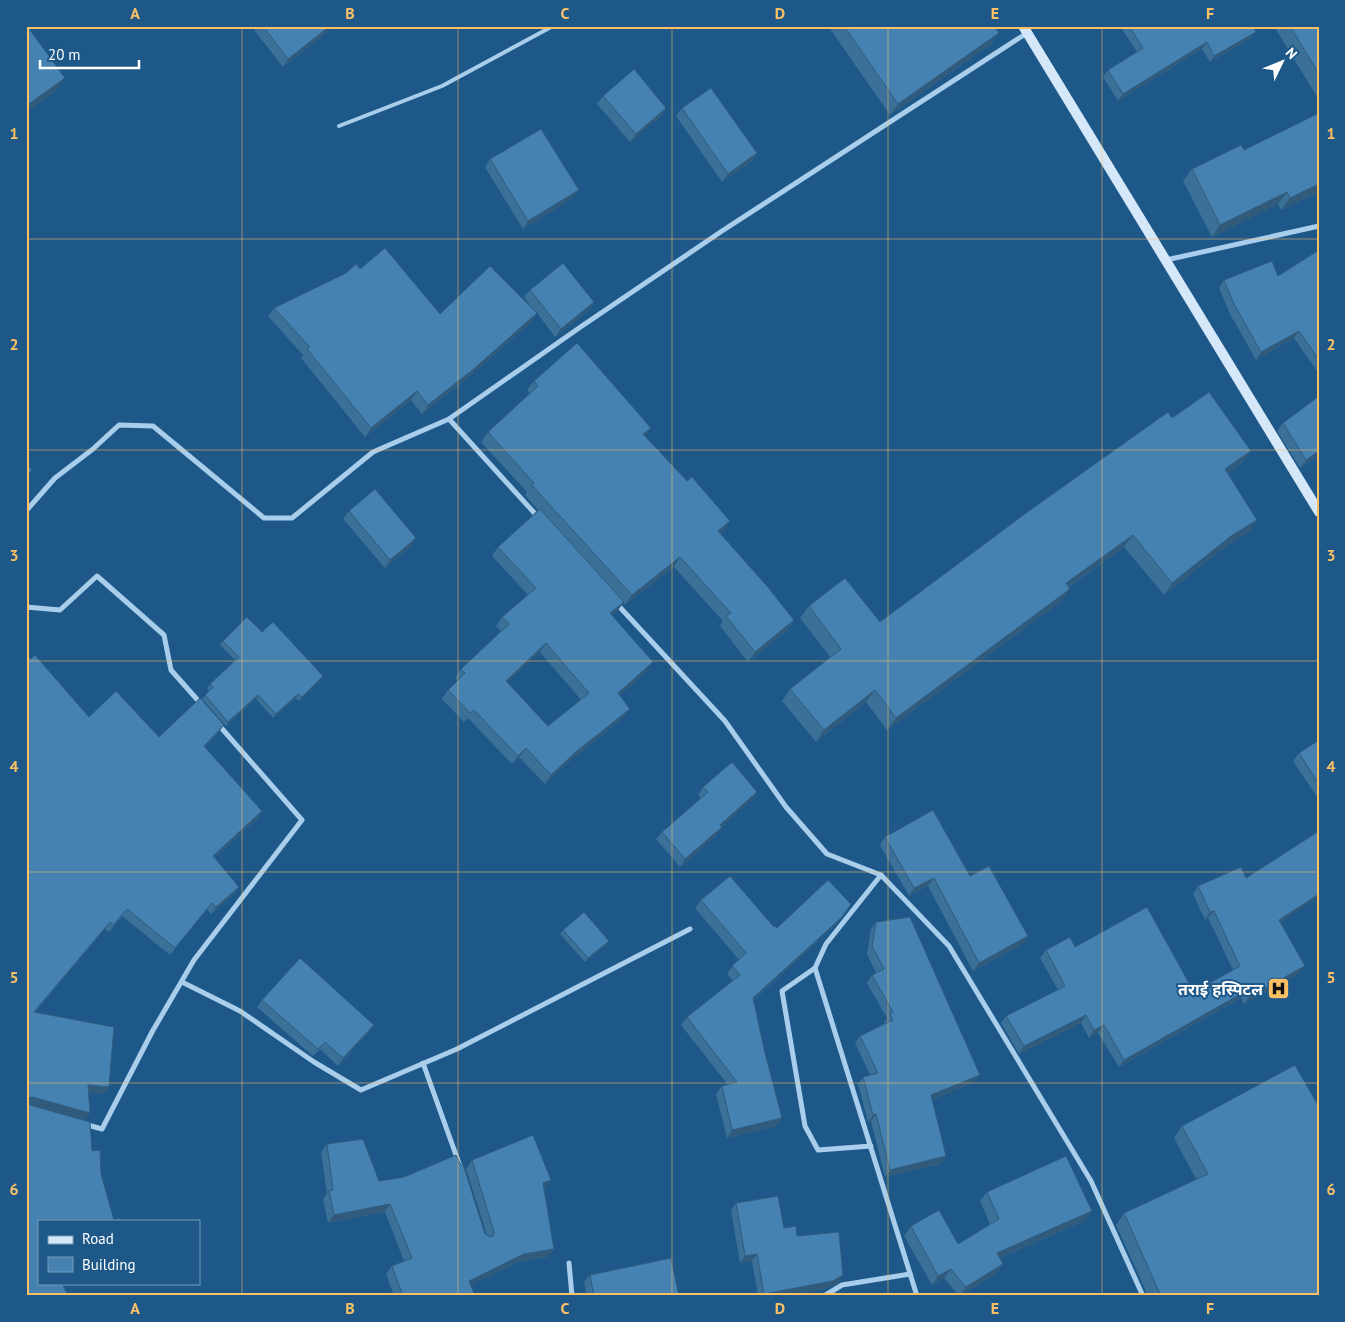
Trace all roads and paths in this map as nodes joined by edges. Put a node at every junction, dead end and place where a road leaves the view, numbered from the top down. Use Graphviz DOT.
graph roads {
  1 [pos="553,26"];
  2 [pos="1025,30"];
  3 [pos="339,126"];
  4 [pos="1319,226"];
  5 [pos="1165,260"];
  6 [pos="449,419"];
  7 [pos="26,511"];
  8 [pos="1319,512"];
  9 [pos="543,522"];
  10 [pos="610,596"];
  11 [pos="26,607"];
  12 [pos="204,708"];
  13 [pos="210,715"];
  14 [pos="881,875"];
  15 [pos="690,929"];
  16 [pos="815,968"];
  17 [pos="182,982"];
  18 [pos="423,1064"];
  19 [pos="74,1121"];
  20 [pos="871,1146"];
  21 [pos="464,1176"];
  22 [pos="569,1263"];
  23 [pos="910,1274"];
  24 [pos="572,1296"];
  25 [pos="824,1296"];
  26 [pos="917,1296"];
  27 [pos="1143,1296"];
  1 -- 3 [label="lane"];
  2 -- 5 [label="main road"];
  2 -- 6 [label="street"];
  4 -- 5 [label="street"];
  5 -- 8 [label="main road"];
  6 -- 7 [label="street"];
  6 -- 9 [label="street"];
  10 -- 14 [label="street"];
  11 -- 12 [label="street"];
  13 -- 17 [label="street"];
  14 -- 16 [label="street"];
  14 -- 27 [label="street"];
  15 -- 18 [label="street"];
  16 -- 20 [label="street"];
  16 -- 20 [label="street"];
  17 -- 18 [label="street"];
  17 -- 19 [label="street"];
  18 -- 21 [label="street"];
  20 -- 23 [label="street"];
  22 -- 24 [label="street"];
  23 -- 25 [label="street"];
  23 -- 26 [label="street"];
}
